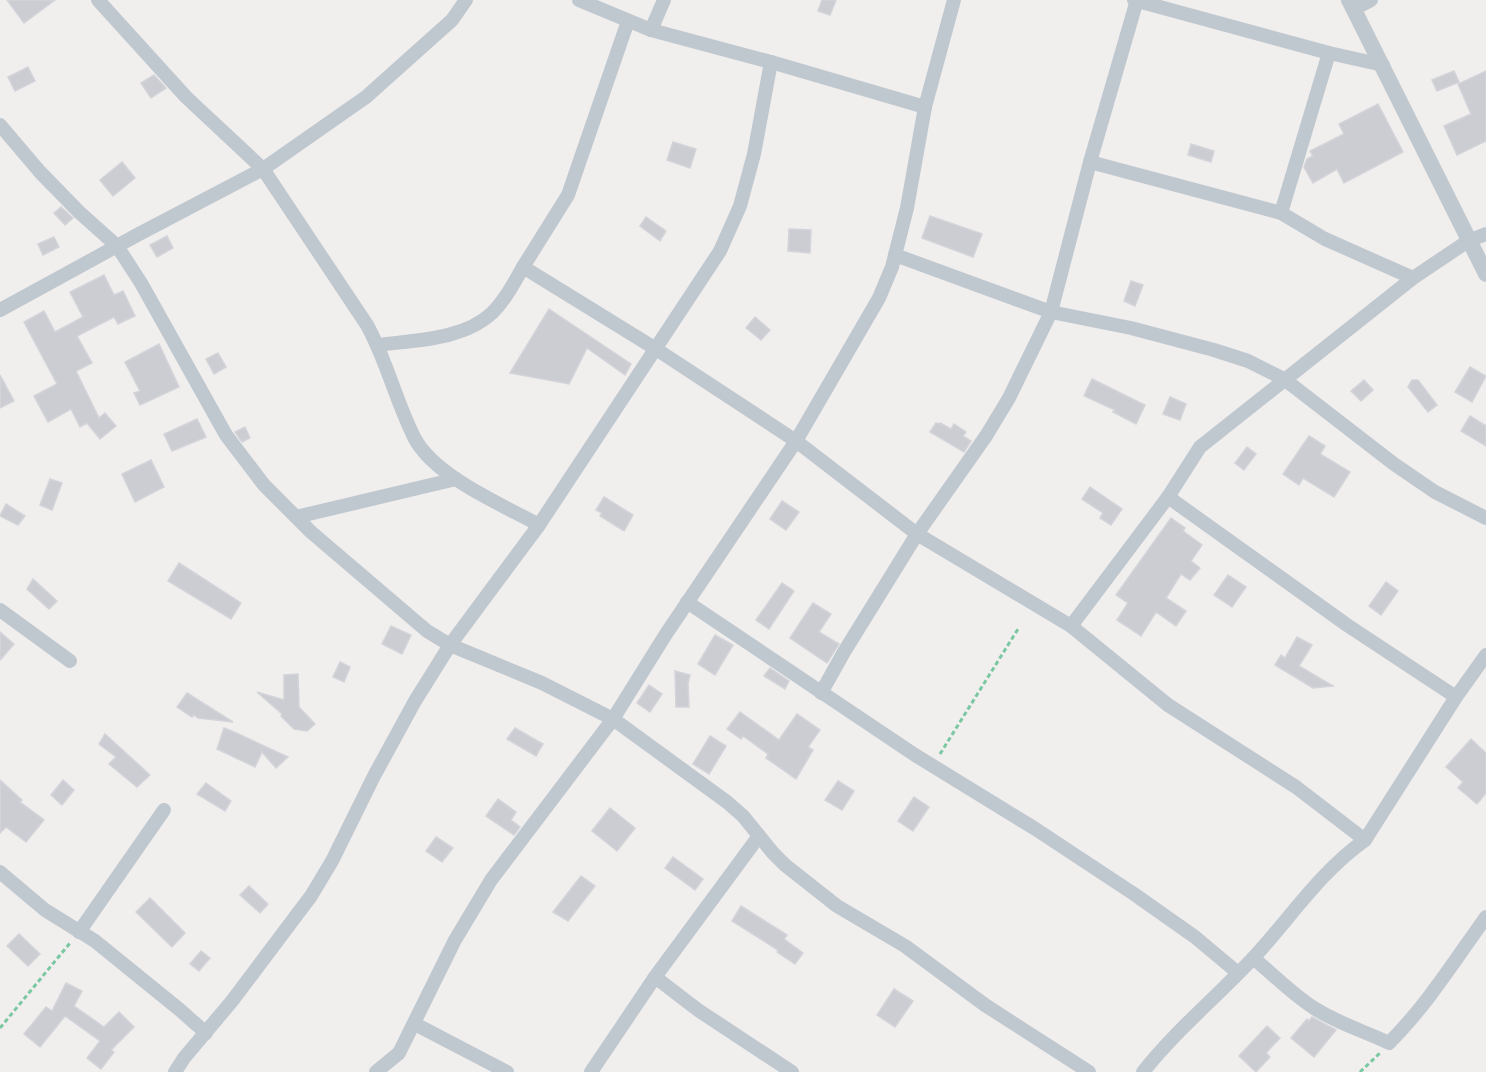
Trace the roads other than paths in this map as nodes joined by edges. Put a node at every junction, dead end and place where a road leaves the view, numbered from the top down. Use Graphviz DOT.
graph roads {
  1 [pos="98,0"];
  2 [pos="466,0"];
  3 [pos="579,0"];
  4 [pos="664,0"];
  5 [pos="954,0"];
  6 [pos="1136,0"];
  7 [pos="1371,0"];
  8 [pos="1352,5"];
  9 [pos="628,21"];
  10 [pos="651,30"];
  11 [pos="1329,53"];
  12 [pos="771,62"];
  13 [pos="1383,65"];
  14 [pos="925,107"];
  15 [pos="0,125"];
  16 [pos="1090,162"];
  17 [pos="263,169"];
  18 [pos="1281,213"];
  19 [pos="1486,234"];
  20 [pos="1468,241"];
  21 [pos="117,246"];
  22 [pos="895,255"];
  23 [pos="523,267"];
  24 [pos="1486,274"];
  25 [pos="1413,278"];
  26 [pos="0,310"];
  27 [pos="1052,312"];
  28 [pos="378,345"];
  29 [pos="656,349"];
  30 [pos="1284,379"];
  31 [pos="796,441"];
  32 [pos="456,479"];
  33 [pos="1168,497"];
  34 [pos="296,517"];
  35 [pos="1486,518"];
  36 [pos="539,525"];
  37 [pos="917,534"];
  38 [pos="687,602"];
  39 [pos="0,610"];
  40 [pos="1071,626"];
  41 [pos="450,645"];
  42 [pos="1486,655"];
  43 [pos="70,661"];
  44 [pos="821,693"];
  45 [pos="1456,697"];
  46 [pos="613,718"];
  47 [pos="164,810"];
  48 [pos="759,836"];
  49 [pos="1365,840"];
  50 [pos="0,872"];
  51 [pos="1486,917"];
  52 [pos="79,932"];
  53 [pos="1253,958"];
  54 [pos="1238,973"];
  55 [pos="655,977"];
  56 [pos="415,1024"];
  57 [pos="206,1033"];
  58 [pos="502,1071"];
  59 [pos="175,1072"];
  60 [pos="376,1072"];
  61 [pos="591,1072"];
  62 [pos="792,1072"];
  63 [pos="1089,1072"];
  64 [pos="1143,1072"];
  1 -- 17 [label="street"];
  2 -- 17 [label="street"];
  3 -- 9 [label="street"];
  4 -- 10 [label="street"];
  5 -- 14 [label="street"];
  6 -- 11 [label="street"];
  6 -- 16 [label="street"];
  7 -- 8 [label="street"];
  8 -- 13 [label="street"];
  9 -- 10 [label="street"];
  9 -- 23 [label="street"];
  10 -- 12 [label="street"];
  11 -- 13 [label="street"];
  11 -- 18 [label="street"];
  12 -- 14 [label="street"];
  12 -- 29 [label="street"];
  13 -- 20 [label="street"];
  14 -- 22 [label="street"];
  15 -- 21 [label="street"];
  16 -- 18 [label="street"];
  16 -- 27 [label="street"];
  17 -- 21 [label="street"];
  17 -- 28 [label="street"];
  18 -- 25 [label="street"];
  19 -- 20 [label="street"];
  20 -- 24 [label="street"];
  20 -- 25 [label="street"];
  21 -- 26 [label="street"];
  21 -- 34 [label="street"];
  22 -- 27 [label="street"];
  22 -- 31 [label="street"];
  23 -- 28 [label="street"];
  23 -- 29 [label="street"];
  25 -- 30 [label="street"];
  27 -- 30 [label="street"];
  27 -- 37 [label="street"];
  28 -- 32 [label="street"];
  29 -- 31 [label="street"];
  29 -- 36 [label="street"];
  30 -- 33 [label="street"];
  30 -- 35 [label="street"];
  31 -- 37 [label="street"];
  31 -- 38 [label="street"];
  32 -- 34 [label="street"];
  32 -- 36 [label="street"];
  33 -- 40 [label="street"];
  33 -- 45 [label="street"];
  34 -- 41 [label="street"];
  36 -- 41 [label="street"];
  37 -- 40 [label="street"];
  37 -- 44 [label="street"];
  38 -- 44 [label="street"];
  38 -- 46 [label="street"];
  39 -- 43 [label="street"];
  40 -- 49 [label="street"];
  41 -- 46 [label="street"];
  41 -- 57 [label="street"];
  42 -- 45 [label="street"];
  44 -- 54 [label="street"];
  45 -- 49 [label="street"];
  46 -- 48 [label="street"];
  46 -- 56 [label="street"];
  47 -- 52 [label="street"];
  48 -- 55 [label="street"];
  48 -- 63 [label="street"];
  49 -- 53 [label="street"];
  50 -- 52 [label="street"];
  51 -- 53 [label="street"];
  52 -- 57 [label="street"];
  53 -- 54 [label="street"];
  54 -- 64 [label="street"];
  55 -- 61 [label="street"];
  55 -- 62 [label="street"];
  56 -- 58 [label="street"];
  56 -- 60 [label="street"];
  57 -- 59 [label="street"];
}
